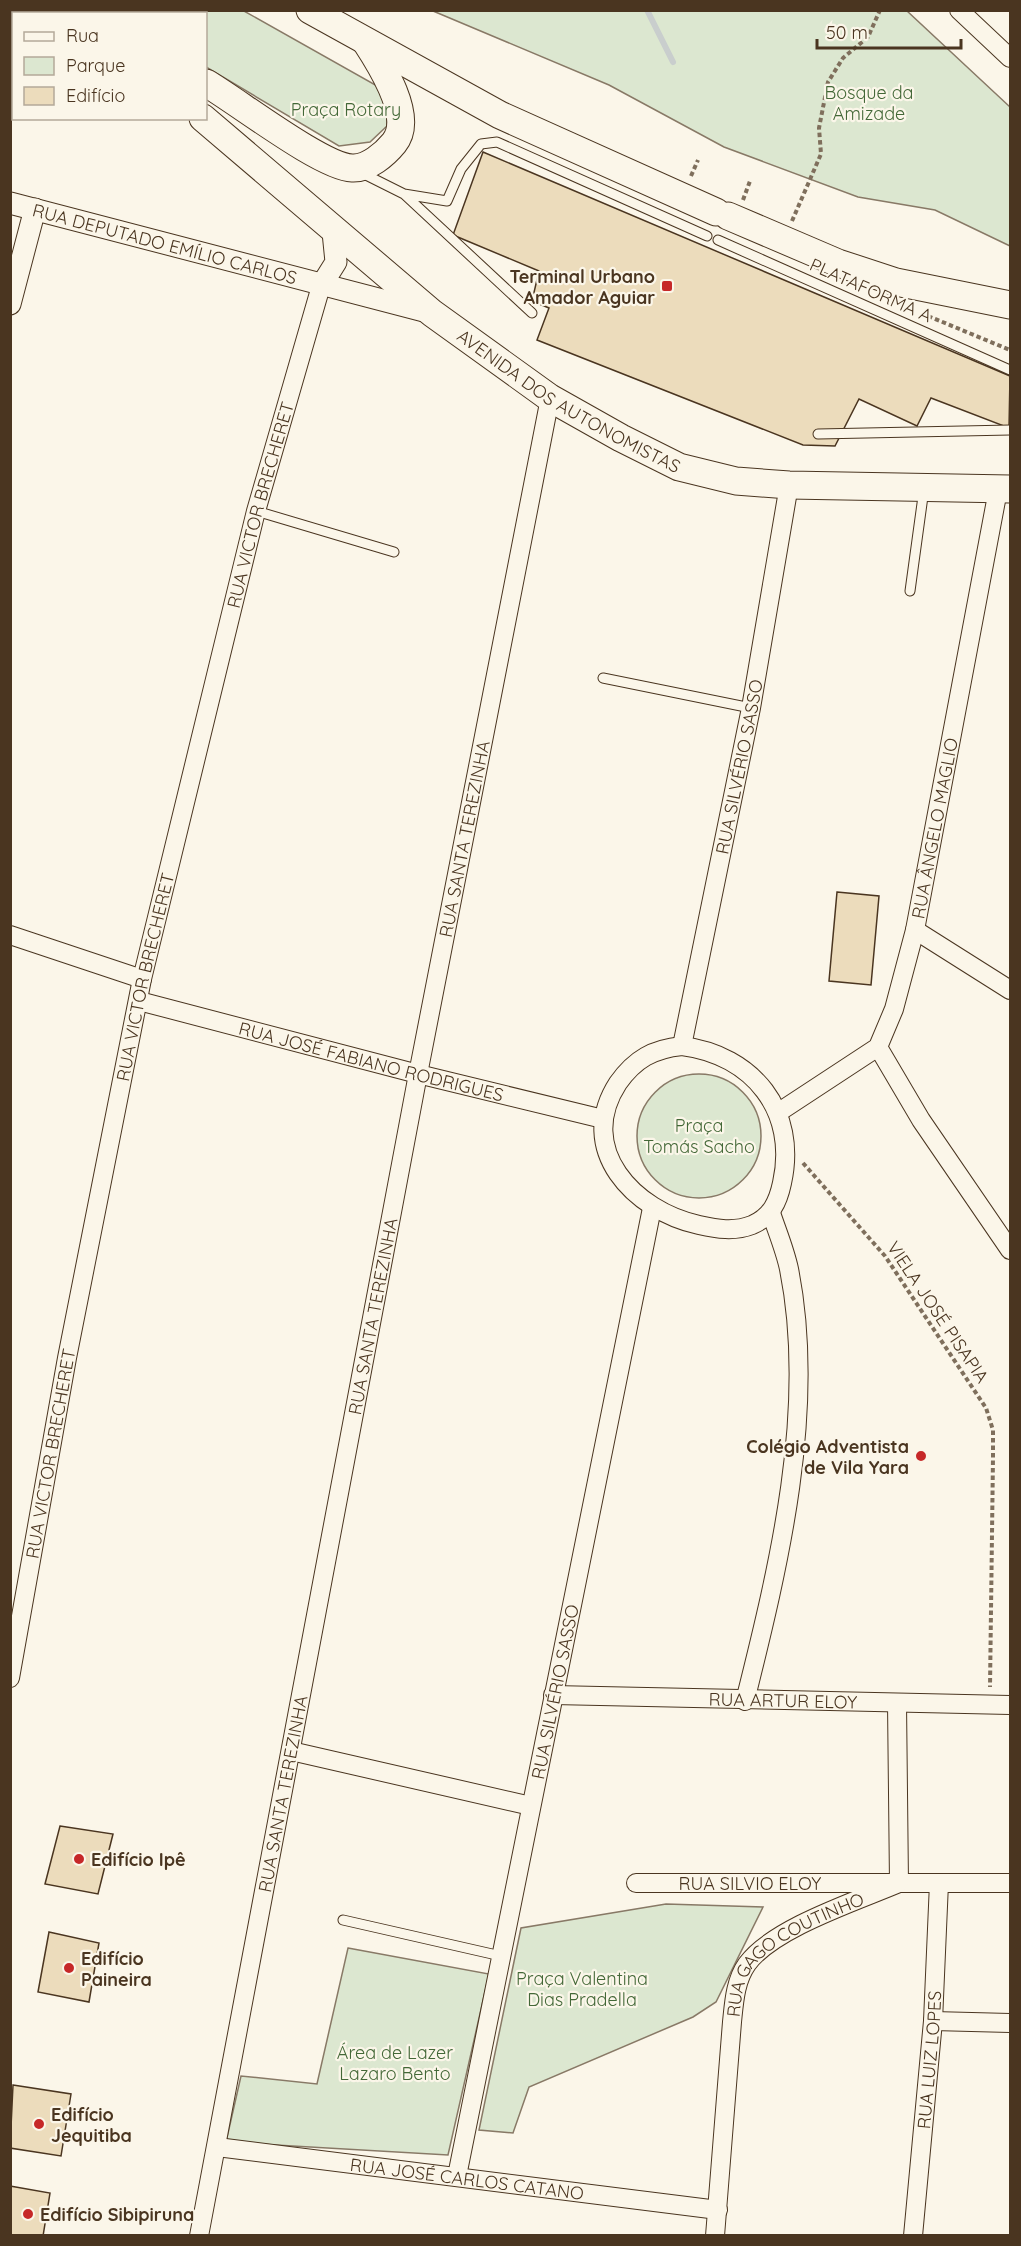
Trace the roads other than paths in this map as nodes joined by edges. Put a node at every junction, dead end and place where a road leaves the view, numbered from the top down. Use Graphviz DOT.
graph roads {
  1 [pos="310,10"];
  2 [pos="959,10"];
  3 [pos="366,41"];
  4 [pos="1011,58"];
  5 [pos="207,84"];
  6 [pos="205,120"];
  7 [pos="352,168"];
  8 [pos="404,194"];
  9 [pos="10,203"];
  10 [pos="35,209"];
  11 [pos="717,221"];
  12 [pos="333,232"];
  13 [pos="718,240"];
  14 [pos="321,286"];
  15 [pos="1011,286"];
  16 [pos="939,289"];
  17 [pos="10,304"];
  18 [pos="1011,305"];
  19 [pos="432,313"];
  20 [pos="532,313"];
  21 [pos="1011,370"];
  22 [pos="550,398"];
  23 [pos="1011,430"];
  24 [pos="818,434"];
  25 [pos="789,485"];
  26 [pos="924,488"];
  27 [pos="1004,489"];
  28 [pos="255,511"];
  29 [pos="394,552"];
  30 [pos="910,591"];
  31 [pos="603,678"];
  32 [pos="751,708"];
  33 [pos="915,930"];
  34 [pos="10,935"];
  35 [pos="142,979"];
  36 [pos="1011,990"];
  37 [pos="139,1001"];
  38 [pos="681,1046"];
  39 [pos="878,1047"];
  40 [pos="418,1074"];
  41 [pos="779,1112"];
  42 [pos="603,1119"];
  43 [pos="652,1208"];
  44 [pos="771,1213"];
  45 [pos="1011,1250"];
  46 [pos="10,1678"];
  47 [pos="553,1695"];
  48 [pos="745,1701"];
  49 [pos="897,1703"];
  50 [pos="1011,1706"];
  51 [pos="291,1751"];
  52 [pos="531,1806"];
  53 [pos="899,1882"];
  54 [pos="939,1883"];
  55 [pos="1011,1883"];
  56 [pos="636,1884"];
  57 [pos="343,1920"];
  58 [pos="501,1956"];
  59 [pos="933,2021"];
  60 [pos="1011,2023"];
  61 [pos="217,2147"];
  62 [pos="457,2176"];
  63 [pos="718,2210"];
  64 [pos="199,2235"];
  65 [pos="716,2235"];
  66 [pos="913,2235"];
  1 -- 3 [label="main road"];
  2 -- 4 [label="street"];
  3 -- 7 [label="main road"];
  3 -- 11 [label="main road"];
  5 -- 7 [label="main road"];
  6 -- 12 [label="main road, AVENIDA DOS AUTONOMISTAS"];
  7 -- 8 [label="lane"];
  8 -- 11 [label="lane"];
  8 -- 20 [label="lane"];
  9 -- 10 [label="street, RUA DEPUTADO EMÍLIO CARLOS"];
  10 -- 14 [label="street, RUA DEPUTADO EMÍLIO CARLOS"];
  10 -- 17 [label="street"];
  11 -- 16 [label="main road"];
  12 -- 14 [label="street, RUA DEPUTADO EMÍLIO CARLOS"];
  12 -- 19 [label="main road, AVENIDA DOS AUTONOMISTAS"];
  13 -- 21 [label="lane, PLATAFORMA A"];
  14 -- 19 [label="street, RUA DEPUTADO EMÍLIO CARLOS"];
  14 -- 28 [label="street, RUA VICTOR BRECHERET"];
  15 -- 16 [label="main road"];
  16 -- 18 [label="main road"];
  19 -- 22 [label="main road, AVENIDA DOS AUTONOMISTAS"];
  22 -- 25 [label="main road, AVENIDA DOS AUTONOMISTAS"];
  22 -- 40 [label="street, RUA SANTA TEREZINHA"];
  23 -- 24 [label="lane"];
  25 -- 26 [label="main road, AVENIDA DOS AUTONOMISTAS"];
  25 -- 32 [label="street, RUA SILVÉRIO SASSO"];
  26 -- 27 [label="main road, AVENIDA DOS AUTONOMISTAS"];
  26 -- 30 [label="lane"];
  27 -- 33 [label="street, RUA ÂNGELO MAGLIO"];
  28 -- 29 [label="lane"];
  28 -- 35 [label="street, RUA VICTOR BRECHERET"];
  31 -- 32 [label="lane"];
  32 -- 38 [label="street, RUA SILVÉRIO SASSO"];
  33 -- 36 [label="street"];
  33 -- 39 [label="street, RUA ÂNGELO MAGLIO"];
  34 -- 35 [label="street"];
  35 -- 37 [label="street, RUA VICTOR BRECHERET"];
  37 -- 40 [label="street, RUA JOSÉ FABIANO RODRIGUES"];
  37 -- 46 [label="street, RUA VICTOR BRECHERET"];
  38 -- 41 [label="street"];
  38 -- 42 [label="street"];
  39 -- 41 [label="street"];
  39 -- 45 [label="street"];
  40 -- 42 [label="street, RUA JOSÉ FABIANO RODRIGUES"];
  40 -- 51 [label="street, RUA SANTA TEREZINHA"];
  41 -- 44 [label="street"];
  42 -- 43 [label="street"];
  43 -- 44 [label="street"];
  43 -- 47 [label="street, RUA SILVÉRIO SASSO"];
  44 -- 48 [label="street"];
  47 -- 48 [label="street, RUA ARTUR ELOY"];
  47 -- 52 [label="street, RUA SILVÉRIO SASSO"];
  48 -- 49 [label="street, RUA ARTUR ELOY"];
  49 -- 50 [label="street, RUA ARTUR ELOY"];
  49 -- 53 [label="street"];
  51 -- 52 [label="street"];
  51 -- 61 [label="street, RUA SANTA TEREZINHA"];
  52 -- 58 [label="street, RUA SILVÉRIO SASSO"];
  53 -- 54 [label="street, RUA SILVIO ELOY"];
  53 -- 56 [label="street, RUA SILVIO ELOY"];
  53 -- 63 [label="street, RUA GAGO COUTINHO"];
  54 -- 55 [label="street, RUA SILVIO ELOY"];
  54 -- 59 [label="street, RUA LUIZ LOPES"];
  57 -- 58 [label="lane"];
  58 -- 62 [label="street, RUA SILVÉRIO SASSO"];
  59 -- 60 [label="street"];
  59 -- 66 [label="street, RUA LUIZ LOPES"];
  61 -- 62 [label="street, RUA JOSÉ CARLOS CATANO"];
  61 -- 64 [label="street, RUA SANTA TEREZINHA"];
  62 -- 63 [label="street, RUA JOSÉ CARLOS CATANO"];
  63 -- 65 [label="street, RUA GAGO COUTINHO"];
}
